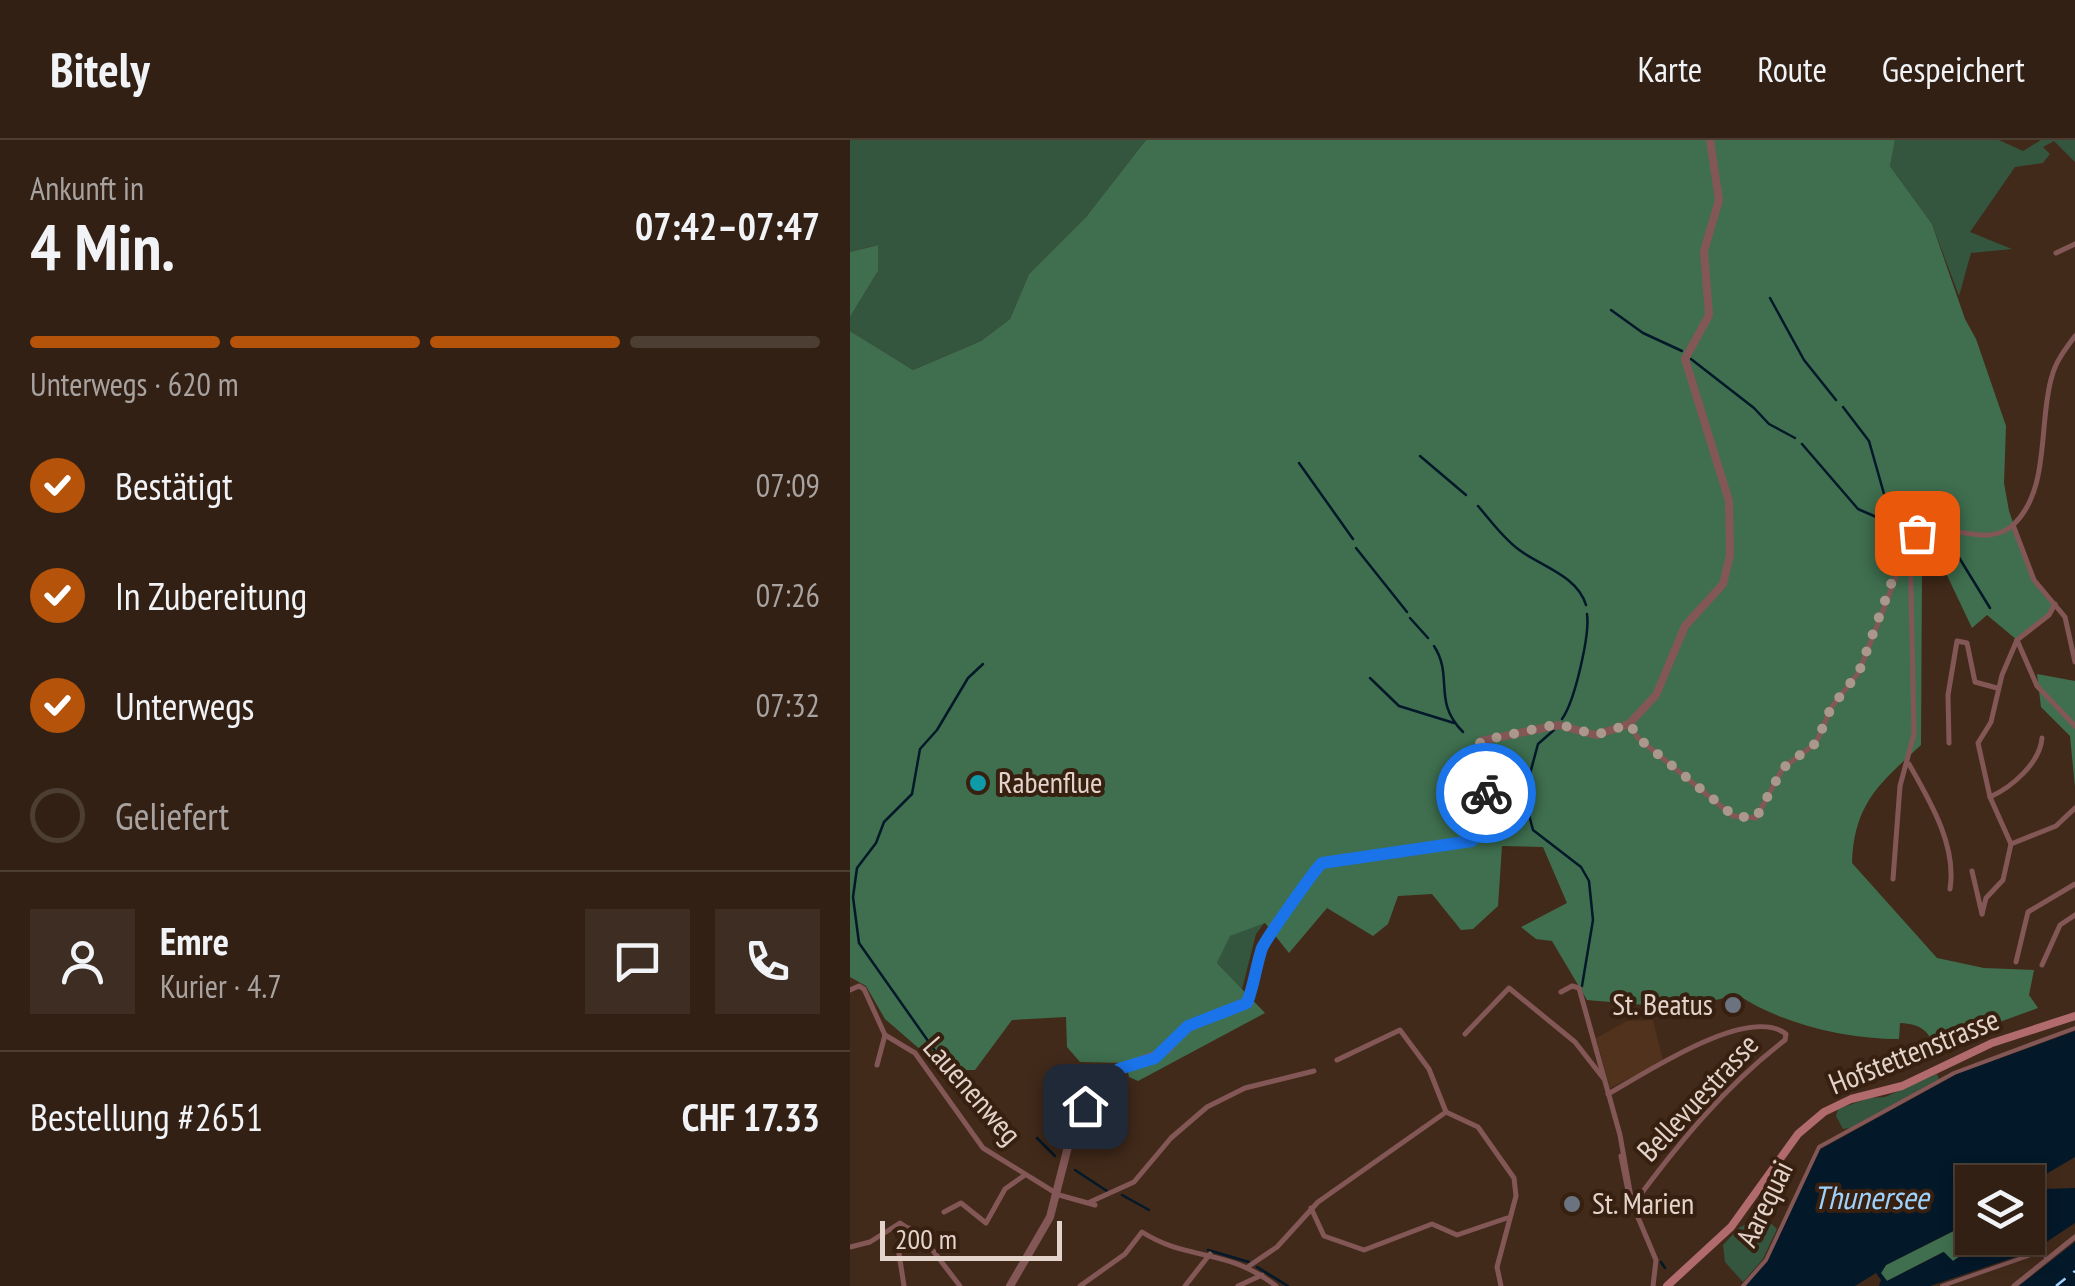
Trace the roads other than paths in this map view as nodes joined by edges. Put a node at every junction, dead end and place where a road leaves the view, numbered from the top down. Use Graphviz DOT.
graph roads {
  1 [pos="1710,140"];
  2 [pos="2075,244"];
  3 [pos="2056,253"];
  4 [pos="2075,336"];
  5 [pos="2013,525"];
  6 [pos="1910,540"];
  7 [pos="2055,604"];
  8 [pos="2017,640"];
  9 [pos="2075,662"];
  10 [pos="1998,689"];
  11 [pos="1630,724"];
  12 [pos="2075,726"];
  13 [pos="2042,738"];
  14 [pos="1950,744"];
  15 [pos="1910,764"];
  16 [pos="1990,797"];
  17 [pos="2075,808"];
  18 [pos="2011,844"];
  19 [pos="1972,871"];
  20 [pos="1893,879"];
  21 [pos="2075,884"];
  22 [pos="1950,889"];
  23 [pos="2075,915"];
  24 [pos="2016,962"];
  25 [pos="2042,965"];
  26 [pos="850,990"];
  27 [pos="1562,992"];
  28 [pos="2075,1016"];
  29 [pos="2075,1028"];
  30 [pos="1466,1034"];
  31 [pos="885,1035"];
  32 [pos="1594,1042"];
  33 [pos="1580,1048"];
  34 [pos="1337,1060"];
  35 [pos="877,1065"];
  36 [pos="1314,1070"];
  37 [pos="1604,1079"];
  38 [pos="1608,1094"];
  39 [pos="1446,1112"];
  40 [pos="1025,1175"];
  41 [pos="1059,1195"];
  42 [pos="1632,1206"];
  43 [pos="1311,1208"];
  44 [pos="944,1212"];
  45 [pos="1507,1218"];
  46 [pos="909,1228"];
  47 [pos="2075,1237"];
  48 [pos="850,1247"];
  49 [pos="1210,1254"];
  50 [pos="2048,1261"];
  51 [pos="1249,1266"];
  52 [pos="1262,1275"];
  53 [pos="904,1286"];
  54 [pos="960,1286"];
  55 [pos="1010,1286"];
  56 [pos="1080,1286"];
  57 [pos="1185,1286"];
  58 [pos="1238,1286"];
  59 [pos="1276,1286"];
  60 [pos="1501,1286"];
  61 [pos="1652,1286"];
  62 [pos="1667,1286"];
  63 [pos="1743,1286"];
  64 [pos="1942,1286"];
  65 [pos="2014,1286"];
  1 -- 11 [label="street"];
  2 -- 3 [label="street"];
  4 -- 5 [label="street"];
  5 -- 6 [label="street"];
  5 -- 7 [label="street"];
  6 -- 11 [label="street"];
  6 -- 15 [label="street"];
  7 -- 8 [label="street"];
  7 -- 9 [label="street"];
  8 -- 10 [label="street"];
  8 -- 12 [label="street"];
  10 -- 14 [label="street"];
  10 -- 16 [label="street"];
  11 -- 41 [label="street"];
  13 -- 16 [label="street"];
  15 -- 20 [label="street"];
  15 -- 22 [label="street"];
  16 -- 18 [label="street"];
  17 -- 18 [label="street"];
  18 -- 19 [label="street"];
  21 -- 24 [label="street"];
  23 -- 25 [label="street"];
  26 -- 31 [label="street, Lauenenweg"];
  27 -- 32 [label="street"];
  28 -- 62 [label="main road, Hofstettenstrasse"];
  29 -- 63 [label="street, Aarequai"];
  30 -- 33 [label="street"];
  31 -- 35 [label="street, Lauenenweg"];
  31 -- 40 [label="street, Lauenenweg"];
  32 -- 33 [label="street"];
  32 -- 37 [label="street"];
  33 -- 37 [label="street"];
  34 -- 39 [label="street"];
  36 -- 41 [label="street, Lauenenweg"];
  37 -- 38 [label="street"];
  38 -- 42 [label="street"];
  38 -- 42 [label="street, Bellevuestrasse"];
  39 -- 43 [label="street"];
  39 -- 45 [label="street"];
  40 -- 41 [label="street, Lauenenweg"];
  40 -- 44 [label="street, Lauenenweg"];
  41 -- 55 [label="street"];
  42 -- 61 [label="street"];
  43 -- 45 [label="street"];
  43 -- 51 [label="street"];
  45 -- 60 [label="street"];
  46 -- 48 [label="street"];
  46 -- 53 [label="street"];
  46 -- 54 [label="street"];
  47 -- 50 [label="street"];
  49 -- 51 [label="street"];
  49 -- 56 [label="street"];
  49 -- 57 [label="street"];
  50 -- 64 [label="street"];
  50 -- 65 [label="street"];
  51 -- 52 [label="street"];
  52 -- 58 [label="street"];
  52 -- 59 [label="street"];
}
